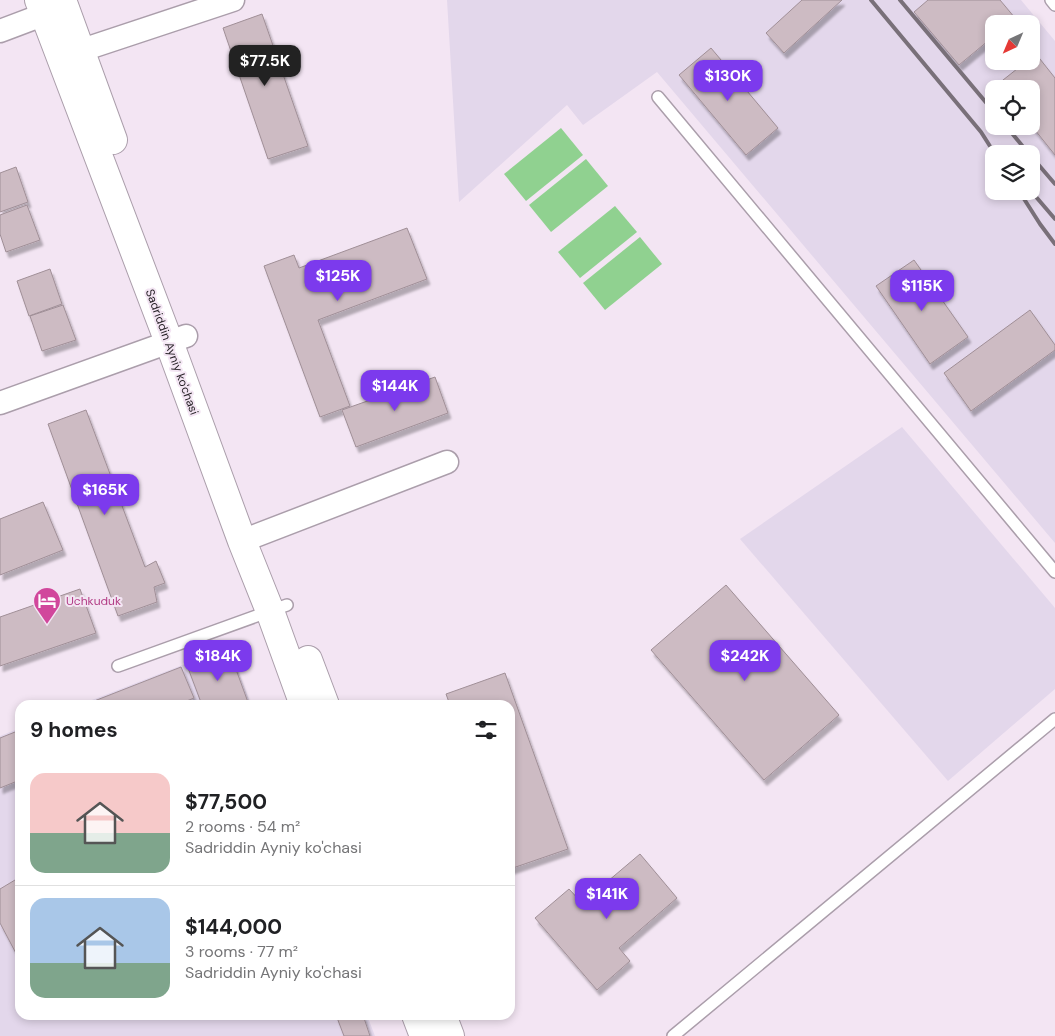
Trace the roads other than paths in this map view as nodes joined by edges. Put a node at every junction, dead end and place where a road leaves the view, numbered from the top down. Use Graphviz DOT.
graph roads {
  1 [pos="234,0"];
  2 [pos="1051,0"];
  3 [pos="52,5"];
  4 [pos="1055,5"];
  5 [pos="0,31"];
  6 [pos="70,54"];
  7 [pos="658,97"];
  8 [pos="177,339"];
  9 [pos="0,404"];
  10 [pos="447,462"];
  11 [pos="251,538"];
  12 [pos="1055,572"];
  13 [pos="278,608"];
  14 [pos="118,666"];
  15 [pos="303,700"];
  16 [pos="323,700"];
  17 [pos="1055,719"];
  18 [pos="418,1020"];
  19 [pos="444,1020"];
  20 [pos="424,1036"];
  21 [pos="450,1036"];
  22 [pos="673,1036"];
  1 -- 6 [label="street"];
  2 -- 4 [label="lane"];
  3 -- 5 [label="street"];
  3 -- 6 [label="main road, Sadriddin Ayniy ko'chasi"];
  6 -- 8 [label="main road, Sadriddin Ayniy ko'chasi"];
  7 -- 12 [label="lane"];
  8 -- 9 [label="street"];
  8 -- 11 [label="main road, Sadriddin Ayniy ko'chasi"];
  10 -- 11 [label="street"];
  11 -- 13 [label="main road, Sadriddin Ayniy ko'chasi"];
  13 -- 14 [label="lane"];
  13 -- 15 [label="main road, Sadriddin Ayniy ko'chasi"];
  13 -- 16 [label="main road, Sadriddin Ayniy ko'chasi"];
  17 -- 22 [label="lane"];
  18 -- 20 [label="main road"];
  19 -- 21 [label="main road"];
}
